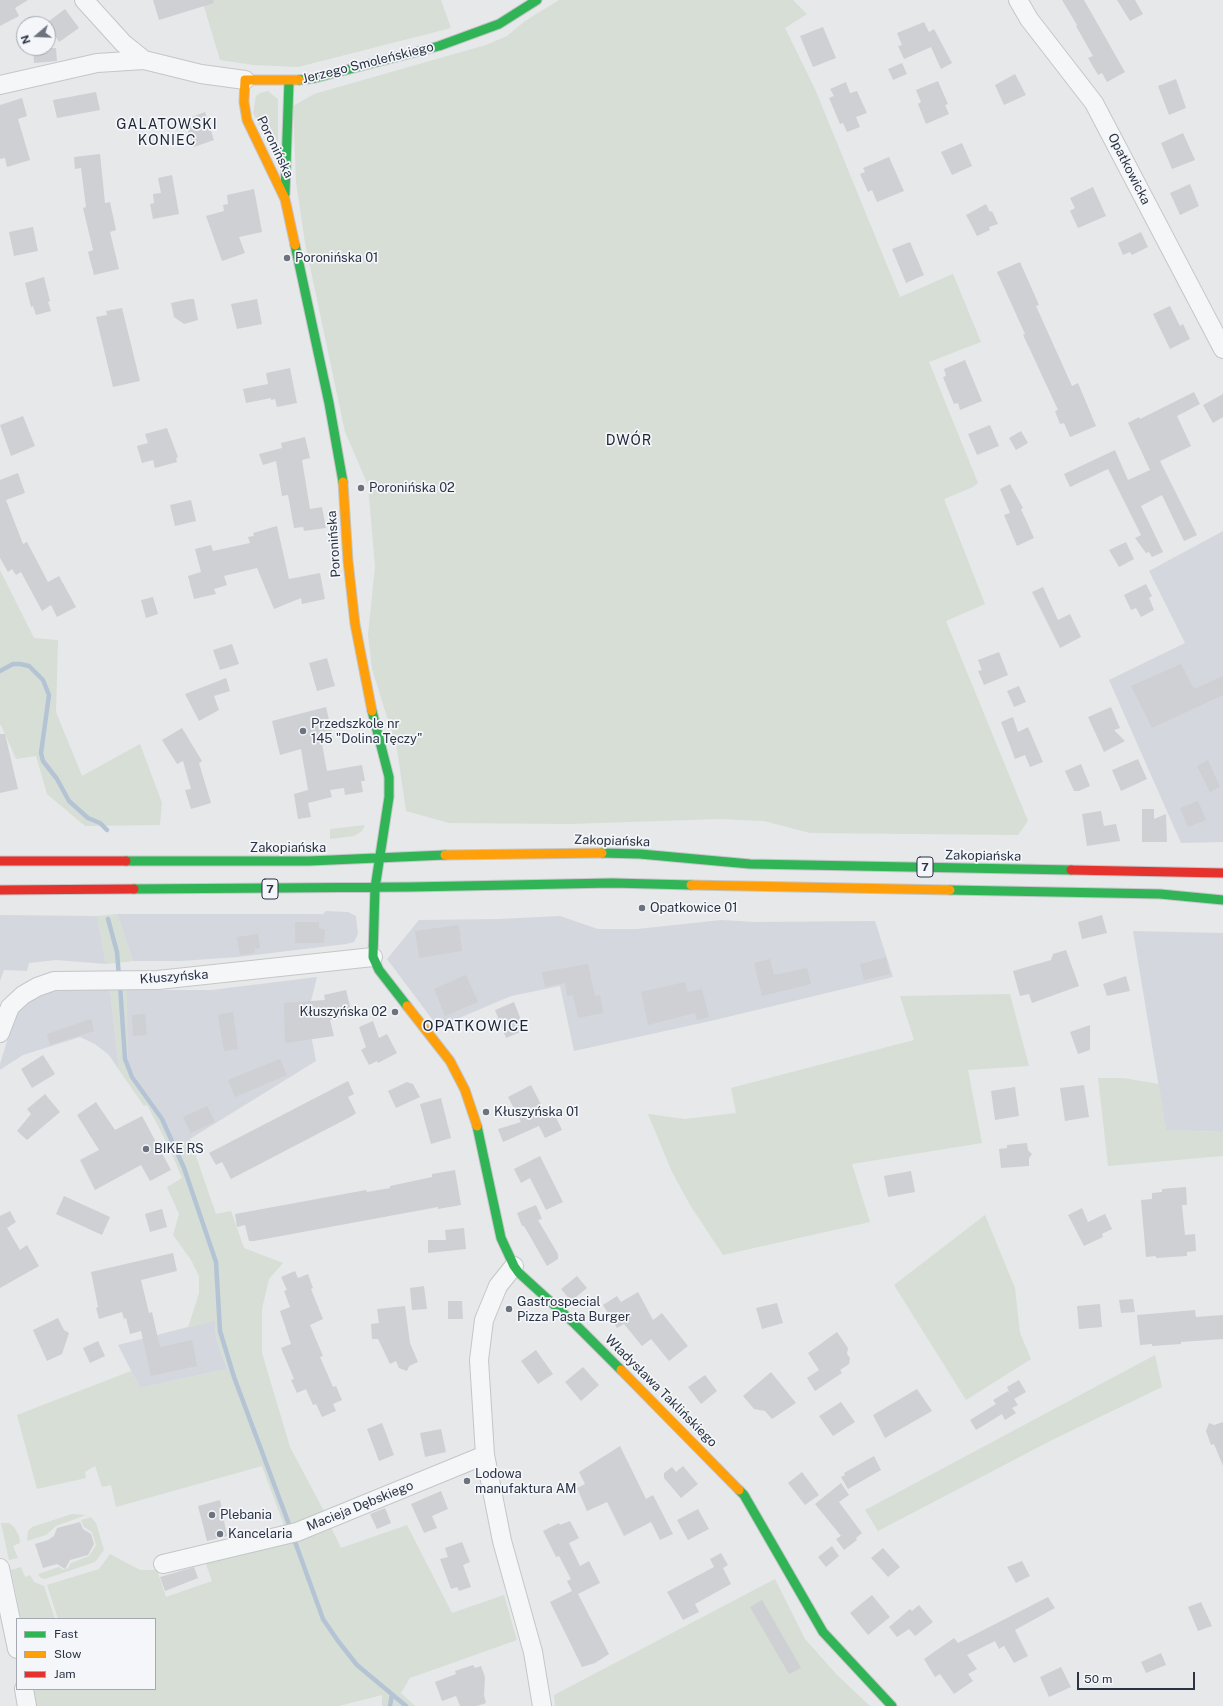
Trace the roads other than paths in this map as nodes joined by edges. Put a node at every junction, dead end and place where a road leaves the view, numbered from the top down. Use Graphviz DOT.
graph roads {
  1 [pos="84,0"];
  2 [pos="537,0"];
  3 [pos="1018,0"];
  4 [pos="144,60"];
  5 [pos="245,80"];
  6 [pos="289,81"];
  7 [pos="0,86"];
  8 [pos="285,199"];
  9 [pos="1223,349"];
  10 [pos="381,858"];
  11 [pos="0,861"];
  12 [pos="1223,873"];
  13 [pos="375,888"];
  14 [pos="0,890"];
  15 [pos="1223,900"];
  16 [pos="373,957"];
  17 [pos="0,1033"];
  18 [pos="514,1266"];
  19 [pos="485,1455"];
  20 [pos="163,1564"];
  21 [pos="0,1568"];
  22 [pos="16,1644"];
  23 [pos="24,1690"];
  24 [pos="26,1706"];
  25 [pos="542,1706"];
  26 [pos="892,1706"];
  1 -- 4 [label="street"];
  2 -- 6 [label="main road, Jerzego Smoleńskiego"];
  3 -- 9 [label="street, Opatkowicka"];
  4 -- 5 [label="street, Jerzego Smoleńskiego"];
  4 -- 7 [label="street, Jerzego Smoleńskiego"];
  5 -- 6 [label="main road, Jerzego Smoleńskiego"];
  5 -- 8 [label="main road, Poronińska"];
  6 -- 8 [label="main road, Poronińska"];
  8 -- 10 [label="main road, Poronińska"];
  10 -- 11 [label="main road, Zakopiańska / 7"];
  10 -- 12 [label="main road, Zakopiańska / 7"];
  10 -- 13 [label="main road, Poronińska"];
  13 -- 14 [label="main road, 7"];
  13 -- 15 [label="main road, 7"];
  13 -- 16 [label="main road, Władysława Taklińskiego"];
  16 -- 17 [label="street, Kłuszyńska"];
  16 -- 18 [label="main road, Władysława Taklińskiego"];
  18 -- 19 [label="street"];
  18 -- 26 [label="main road, Władysława Taklińskiego"];
  19 -- 20 [label="street, Macieja Dębskiego"];
  19 -- 25 [label="street"];
  21 -- 22 [label="street"];
  23 -- 24 [label="street"];
}
